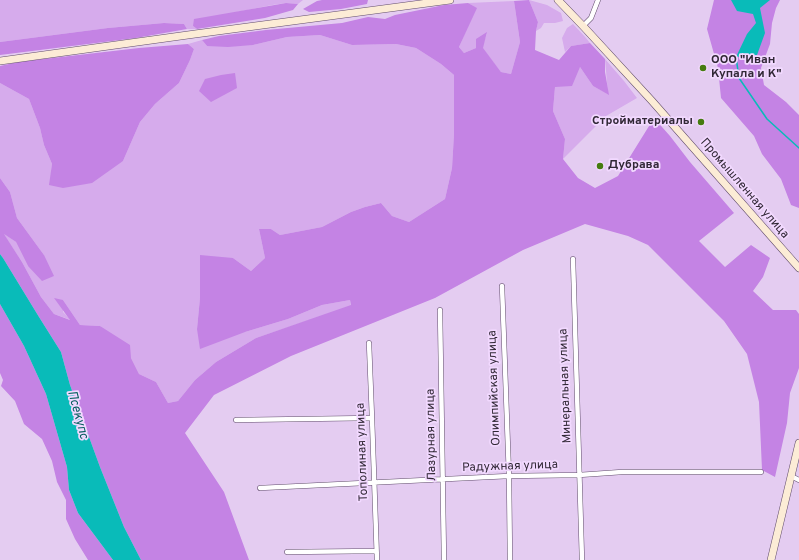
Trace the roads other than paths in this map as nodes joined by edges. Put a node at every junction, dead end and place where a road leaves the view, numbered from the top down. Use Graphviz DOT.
graph roads {
  1 [pos="450,0"];
  2 [pos="558,0"];
  3 [pos="598,0"];
  4 [pos="583,26"];
  5 [pos="0,61"];
  6 [pos="573,258"];
  7 [pos="799,268"];
  8 [pos="502,286"];
  9 [pos="440,310"];
  10 [pos="368,343"];
  11 [pos="372,418"];
  12 [pos="236,420"];
  13 [pos="799,443"];
  14 [pos="761,472"];
  15 [pos="579,475"];
  16 [pos="509,476"];
  17 [pos="791,476"];
  18 [pos="442,479"];
  19 [pos="799,480"];
  20 [pos="374,482"];
  21 [pos="260,488"];
  22 [pos="376,551"];
  23 [pos="287,552"];
  24 [pos="377,560"];
  25 [pos="444,560"];
  26 [pos="510,560"];
  27 [pos="582,560"];
  28 [pos="771,560"];
  1 -- 5 [label="main road"];
  2 -- 4 [label="main road, Промышленная улица"];
  3 -- 4 [label="street"];
  4 -- 7 [label="main road, Промышленная улица"];
  6 -- 15 [label="street, Минеральная улица"];
  8 -- 16 [label="street, Олимпийская улица"];
  9 -- 18 [label="street, Лазурная улица"];
  10 -- 11 [label="street, Тополиная улица"];
  11 -- 12 [label="street"];
  11 -- 20 [label="street, Тополиная улица"];
  13 -- 17 [label="main road"];
  14 -- 15 [label="street, Радужная улица"];
  15 -- 16 [label="street, Радужная улица"];
  15 -- 27 [label="street, Минеральная улица"];
  16 -- 18 [label="street, Радужная улица"];
  16 -- 26 [label="street, Олимпийская улица"];
  17 -- 19 [label="street"];
  17 -- 28 [label="main road"];
  18 -- 20 [label="street, Радужная улица"];
  18 -- 25 [label="street, Лазурная улица"];
  20 -- 21 [label="street, Радужная улица"];
  20 -- 22 [label="street, Тополиная улица"];
  22 -- 23 [label="street"];
  22 -- 24 [label="street, Тополиная улица"];
}
